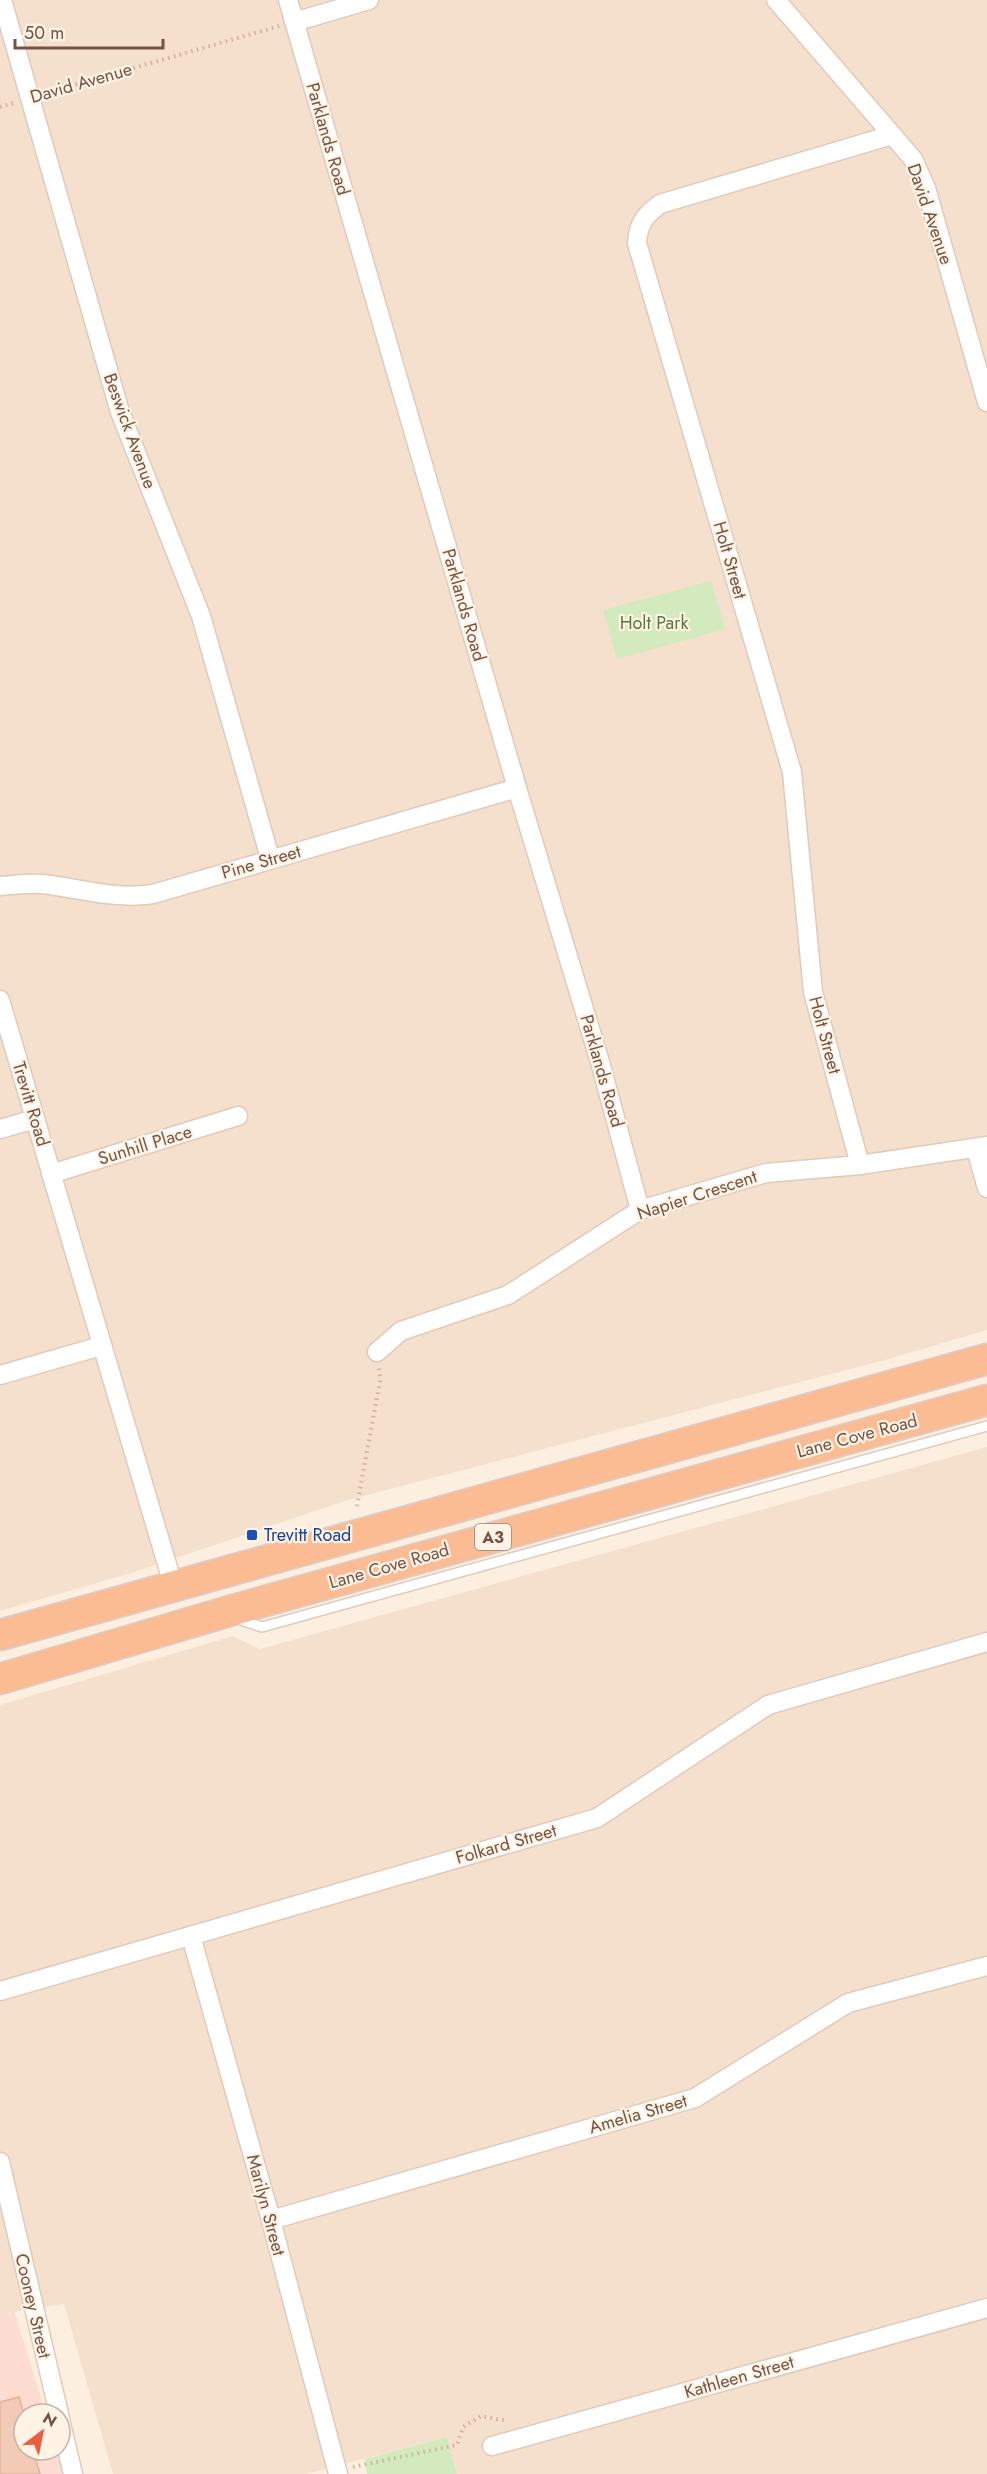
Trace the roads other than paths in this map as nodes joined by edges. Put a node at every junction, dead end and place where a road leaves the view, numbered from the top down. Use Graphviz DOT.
graph roads {
  1 [pos="2,0"];
  2 [pos="288,0"];
  3 [pos="369,0"];
  4 [pos="776,0"];
  5 [pos="294,22"];
  6 [pos="892,135"];
  7 [pos="987,402"];
  8 [pos="517,788"];
  9 [pos="270,858"];
  10 [pos="0,886"];
  11 [pos="0,1000"];
  12 [pos="238,1116"];
  13 [pos="34,1119"];
  14 [pos="0,1129"];
  15 [pos="982,1147"];
  16 [pos="860,1165"];
  17 [pos="51,1174"];
  18 [pos="987,1188"];
  19 [pos="640,1210"];
  20 [pos="101,1346"];
  21 [pos="377,1352"];
  22 [pos="987,1359"];
  23 [pos="0,1375"];
  24 [pos="987,1400"];
  25 [pos="987,1426"];
  26 [pos="174,1588"];
  27 [pos="233,1610"];
  28 [pos="0,1635"];
  29 [pos="987,1642"];
  30 [pos="0,1679"];
  31 [pos="191,1936"];
  32 [pos="987,1966"];
  33 [pos="0,1991"];
  34 [pos="0,2162"];
  35 [pos="271,2220"];
  36 [pos="987,2308"];
  37 [pos="56,2402"];
  38 [pos="492,2446"];
  39 [pos="338,2473"];
  1 -- 9 [label="street, Beswick Avenue"];
  2 -- 5 [label="street, Parklands Road"];
  3 -- 5 [label="street"];
  4 -- 6 [label="street, David Avenue"];
  5 -- 8 [label="street, Parklands Road"];
  6 -- 7 [label="street, David Avenue"];
  6 -- 16 [label="street, Holt Street"];
  8 -- 9 [label="street, Pine Street"];
  8 -- 19 [label="street, Parklands Road"];
  9 -- 10 [label="street, Pine Street"];
  11 -- 13 [label="street, Trevitt Road"];
  12 -- 17 [label="street, Sunhill Place"];
  13 -- 14 [label="street"];
  13 -- 17 [label="street, Trevitt Road"];
  15 -- 16 [label="street, Napier Crescent"];
  15 -- 18 [label="street, Napier Crescent"];
  16 -- 19 [label="street, Napier Crescent"];
  17 -- 20 [label="street, Trevitt Road"];
  19 -- 21 [label="street, Napier Crescent"];
  20 -- 23 [label="street"];
  20 -- 26 [label="street, Trevitt Road"];
  22 -- 26 [label="highway, Lane Cove Road / A3"];
  24 -- 27 [label="highway, Lane Cove Road / A3"];
  25 -- 27 [label="lane"];
  26 -- 28 [label="highway, Lane Cove Road / A3"];
  27 -- 30 [label="highway, Lane Cove Road / A3"];
  29 -- 31 [label="street, Folkard Street"];
  31 -- 33 [label="street, Folkard Street"];
  31 -- 35 [label="street, Marilyn Street"];
  32 -- 35 [label="street, Amelia Street"];
  34 -- 37 [label="street, Cooney Street"];
  35 -- 39 [label="street, Marilyn Street"];
  36 -- 38 [label="street, Kathleen Street"];
}
